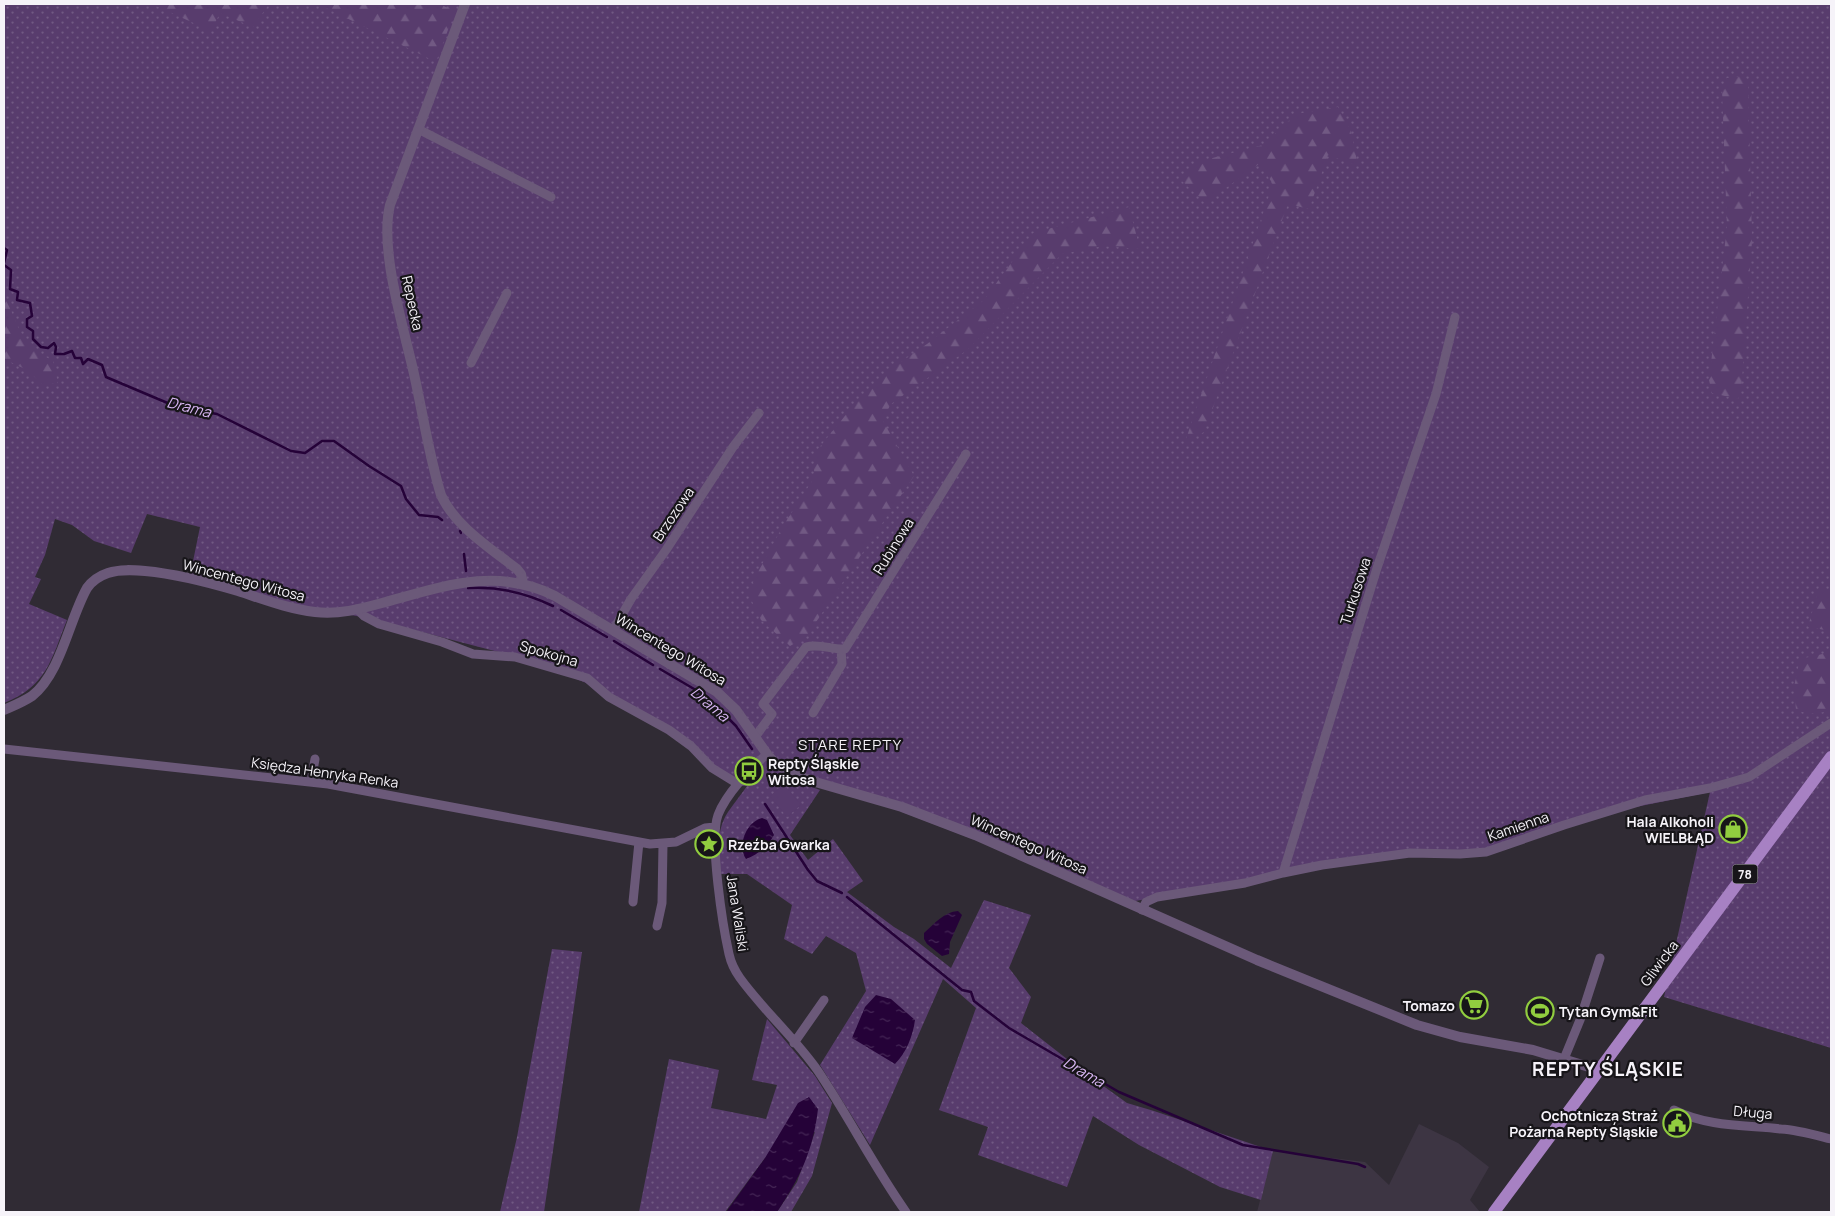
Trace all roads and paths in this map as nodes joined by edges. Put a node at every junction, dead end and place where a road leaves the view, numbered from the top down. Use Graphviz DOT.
graph roads {
  1 [pos="465,4"];
  2 [pos="418,129"];
  3 [pos="551,197"];
  4 [pos="506,293"];
  5 [pos="1455,317"];
  6 [pos="471,363"];
  7 [pos="759,413"];
  8 [pos="966,454"];
  9 [pos="523,583"];
  10 [pos="357,609"];
  11 [pos="616,632"];
  12 [pos="841,649"];
  13 [pos="4,710"];
  14 [pos="813,713"];
  15 [pos="1831,723"];
  16 [pos="755,737"];
  17 [pos="4,749"];
  18 [pos="768,754"];
  19 [pos="1831,757"];
  20 [pos="315,759"];
  21 [pos="311,782"];
  22 [pos="738,784"];
  23 [pos="716,827"];
  24 [pos="639,842"];
  25 [pos="663,844"];
  26 [pos="1282,873"];
  27 [pos="633,902"];
  28 [pos="1142,910"];
  29 [pos="657,926"];
  30 [pos="1600,958"];
  31 [pos="824,1000"];
  32 [pos="794,1043"];
  33 [pos="1564,1059"];
  34 [pos="1599,1070"];
  35 [pos="1674,1110"];
  36 [pos="1831,1139"];
  37 [pos="906,1212"];
  38 [pos="1494,1212"];
  1 -- 2 [label="street, Repecka"];
  2 -- 3 [label="street"];
  2 -- 9 [label="street, Repecka"];
  4 -- 6 [label="street"];
  5 -- 26 [label="street, Turkusowa"];
  7 -- 11 [label="street, Brzozowa"];
  8 -- 12 [label="street, Rubinowa"];
  9 -- 10 [label="street, Wincentego Witosa"];
  9 -- 11 [label="street, Wincentego Witosa"];
  10 -- 13 [label="street, Wincentego Witosa"];
  10 -- 22 [label="street, Spokojna"];
  11 -- 16 [label="street, Wincentego Witosa"];
  12 -- 14 [label="street"];
  12 -- 16 [label="street"];
  15 -- 26 [label="street, Kamienna"];
  16 -- 18 [label="street, Wincentego Witosa"];
  17 -- 21 [label="street, Księdza Henryka Renka"];
  18 -- 22 [label="street, Jana Waliski"];
  18 -- 28 [label="street, Wincentego Witosa"];
  19 -- 34 [label="main road, Gliwicka / 78"];
  20 -- 21 [label="street"];
  21 -- 24 [label="street, Księdza Henryka Renka"];
  22 -- 23 [label="street, Jana Waliski"];
  23 -- 25 [label="street, Księdza Henryka Renka"];
  23 -- 32 [label="street, Jana Waliski"];
  24 -- 25 [label="street, Księdza Henryka Renka"];
  24 -- 27 [label="street"];
  25 -- 29 [label="street"];
  26 -- 28 [label="street, Kamienna"];
  28 -- 33 [label="street, Wincentego Witosa"];
  30 -- 33 [label="street"];
  31 -- 32 [label="street"];
  32 -- 37 [label="street, Jana Waliski"];
  33 -- 34 [label="street, Wincentego Witosa"];
  34 -- 38 [label="main road, Gliwicka / 78"];
  35 -- 36 [label="street, Długa"];
}
